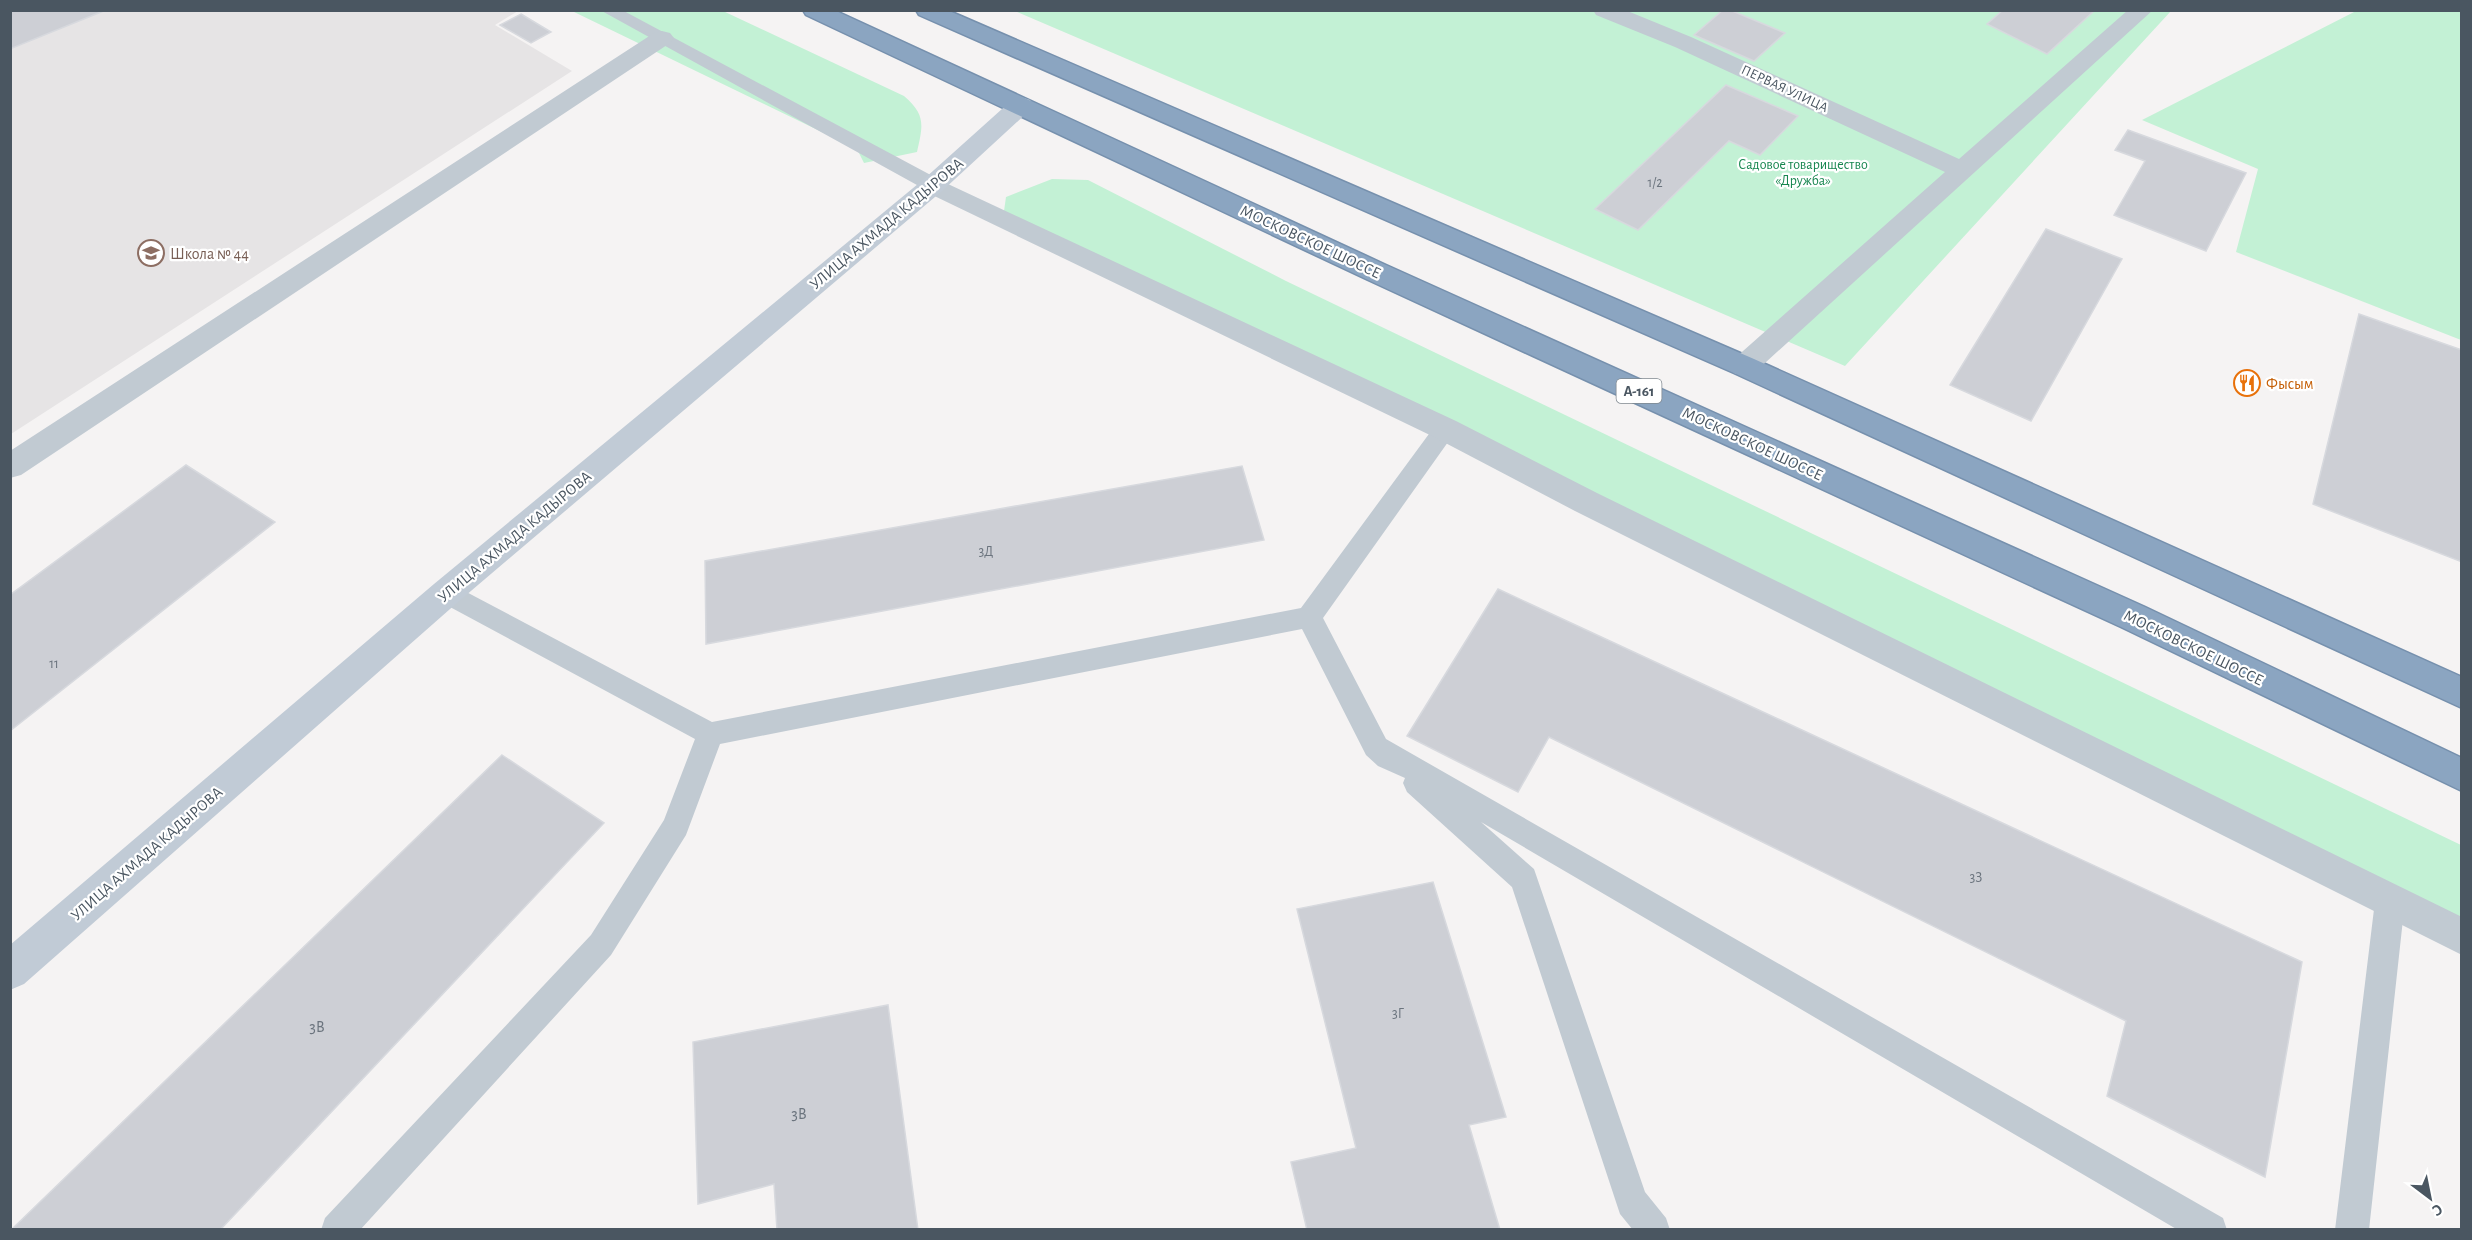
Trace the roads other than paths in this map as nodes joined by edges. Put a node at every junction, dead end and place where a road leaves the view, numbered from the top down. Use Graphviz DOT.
graph roads {
  1 [pos="608,10"];
  2 [pos="814,10"];
  3 [pos="927,10"];
  4 [pos="1604,10"];
  5 [pos="2142,10"];
  6 [pos="662,38"];
  7 [pos="1021,105"];
  8 [pos="1963,171"];
  9 [pos="933,185"];
  10 [pos="1744,366"];
  11 [pos="1445,429"];
  12 [pos="10,467"];
  13 [pos="446,593"];
  14 [pos="1309,617"];
  15 [pos="2462,693"];
  16 [pos="710,734"];
  17 [pos="1376,747"];
  18 [pos="2462,775"];
  19 [pos="2390,901"];
  20 [pos="2462,937"];
  21 [pos="10,971"];
  22 [pos="337,1230"];
  23 [pos="1654,1230"];
  24 [pos="2211,1230"];
  25 [pos="2352,1230"];
  1 -- 6 [label="lane"];
  2 -- 7 [label="highway, МОСКОВСКОЕ ШОССЕ / А-161"];
  3 -- 10 [label="highway"];
  4 -- 8 [label="street, ПЕРВАЯ УЛИЦА"];
  5 -- 8 [label="street"];
  6 -- 9 [label="lane"];
  6 -- 12 [label="street"];
  7 -- 9 [label="street, УЛИЦА АХМАДА КАДЫРОВА"];
  7 -- 18 [label="highway, МОСКОВСКОЕ ШОССЕ / А-161"];
  8 -- 10 [label="street"];
  9 -- 11 [label="street"];
  9 -- 13 [label="street, УЛИЦА АХМАДА КАДЫРОВА"];
  10 -- 15 [label="highway"];
  11 -- 14 [label="lane"];
  11 -- 19 [label="street"];
  13 -- 16 [label="lane"];
  13 -- 21 [label="street, УЛИЦА АХМАДА КАДЫРОВА"];
  14 -- 16 [label="lane"];
  14 -- 17 [label="lane"];
  16 -- 22 [label="lane"];
  17 -- 23 [label="lane"];
  17 -- 24 [label="lane"];
  19 -- 20 [label="street"];
  19 -- 25 [label="lane"];
}
